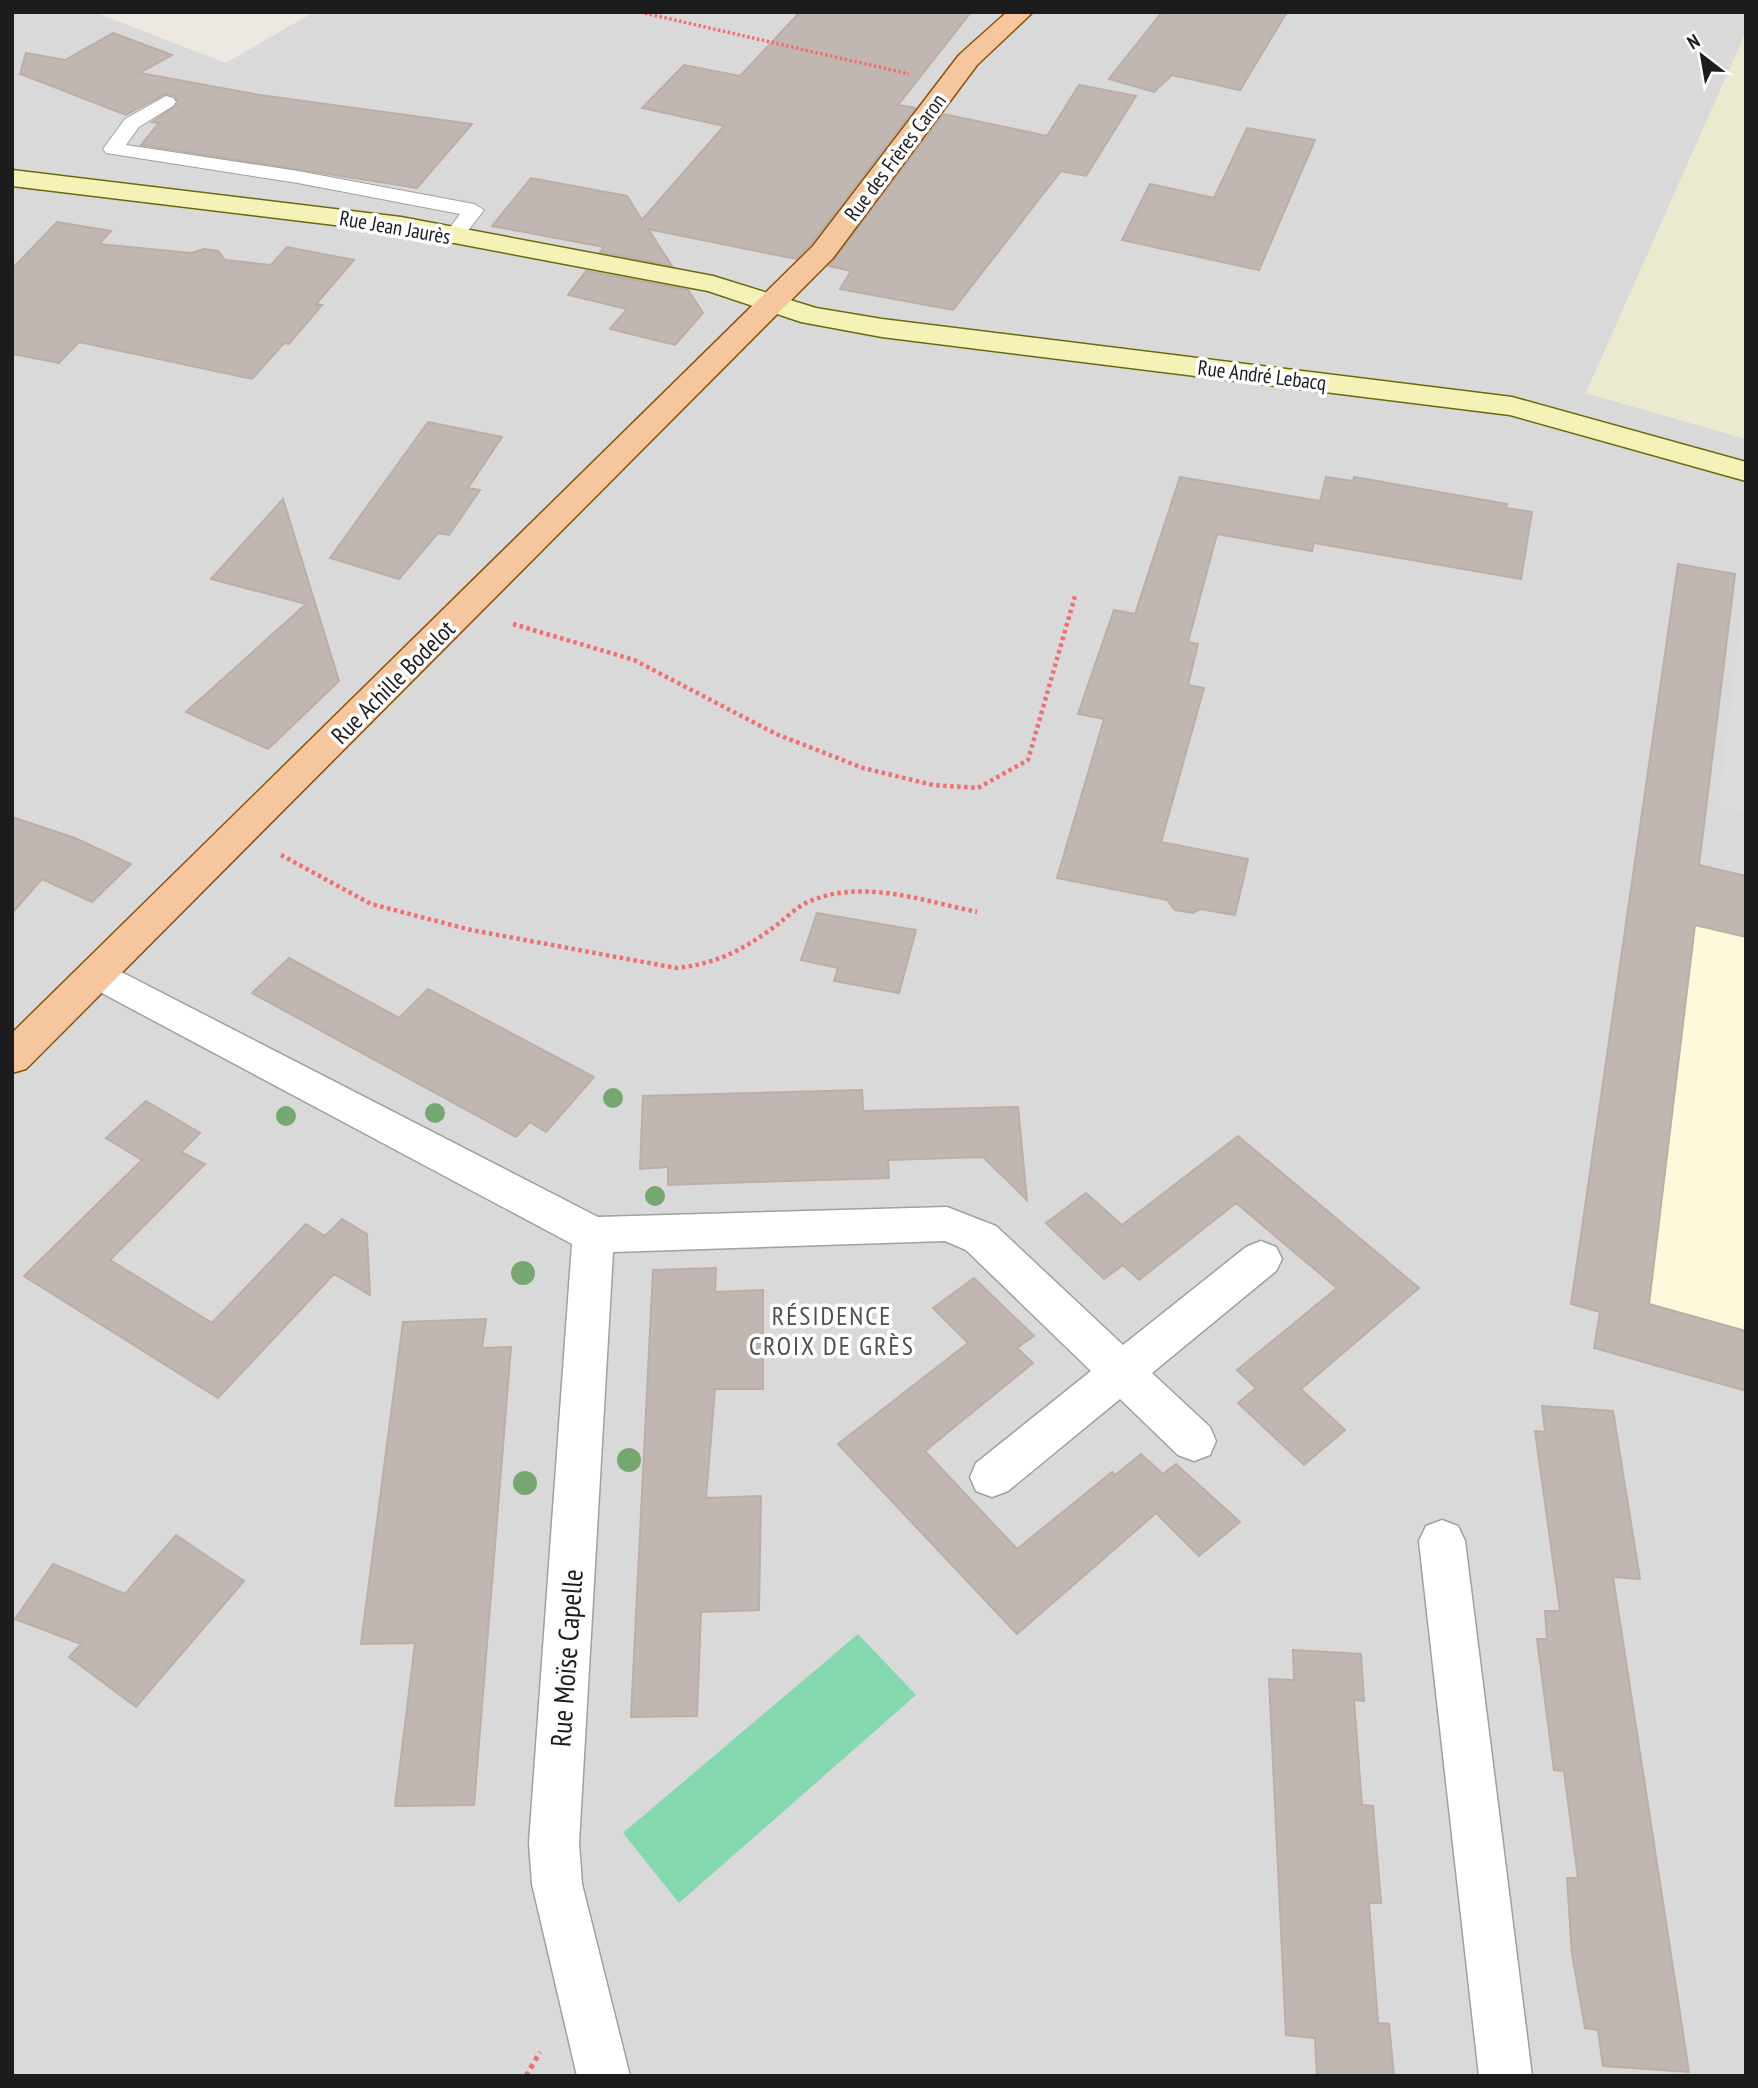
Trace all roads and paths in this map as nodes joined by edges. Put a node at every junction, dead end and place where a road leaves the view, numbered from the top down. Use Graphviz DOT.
graph roads {
  1 [pos="640,12"];
  2 [pos="1021,12"];
  3 [pos="950,83"];
  4 [pos="166,102"];
  5 [pos="12,178"];
  6 [pos="453,237"];
  7 [pos="772,305"];
  8 [pos="1746,472"];
  9 [pos="1075,596"];
  10 [pos="465,610"];
  11 [pos="239,835"];
  12 [pos="977,912"];
  13 [pos="98,974"];
  14 [pos="12,1058"];
  15 [pos="593,1235"];
  16 [pos="1261,1259"];
  17 [pos="1121,1374"];
  18 [pos="1194,1441"];
  19 [pos="992,1477"];
  20 [pos="1442,1541"];
  21 [pos="604,2076"];
  22 [pos="1506,2076"];
  1 -- 3 [label="path"];
  2 -- 3 [label="main road, Rue des Frères Caron"];
  3 -- 7 [label="main road, Rue des Frères Caron"];
  4 -- 6 [label="lane"];
  5 -- 6 [label="main road, Rue Jean Jaurès"];
  6 -- 7 [label="main road, Rue Jean Jaurès"];
  7 -- 8 [label="main road, Rue André Lebacq"];
  7 -- 10 [label="main road, Rue Achille Bodelot"];
  9 -- 10 [label="path"];
  10 -- 11 [label="main road, Rue Achille Bodelot"];
  11 -- 12 [label="path"];
  11 -- 13 [label="main road, Rue Achille Bodelot"];
  13 -- 14 [label="main road, Rue Achille Bodelot"];
  13 -- 15 [label="street"];
  15 -- 17 [label="street"];
  15 -- 21 [label="street, Rue Moïse Capelle"];
  16 -- 17 [label="street"];
  17 -- 18 [label="street"];
  17 -- 19 [label="street"];
  20 -- 22 [label="street"];
}
